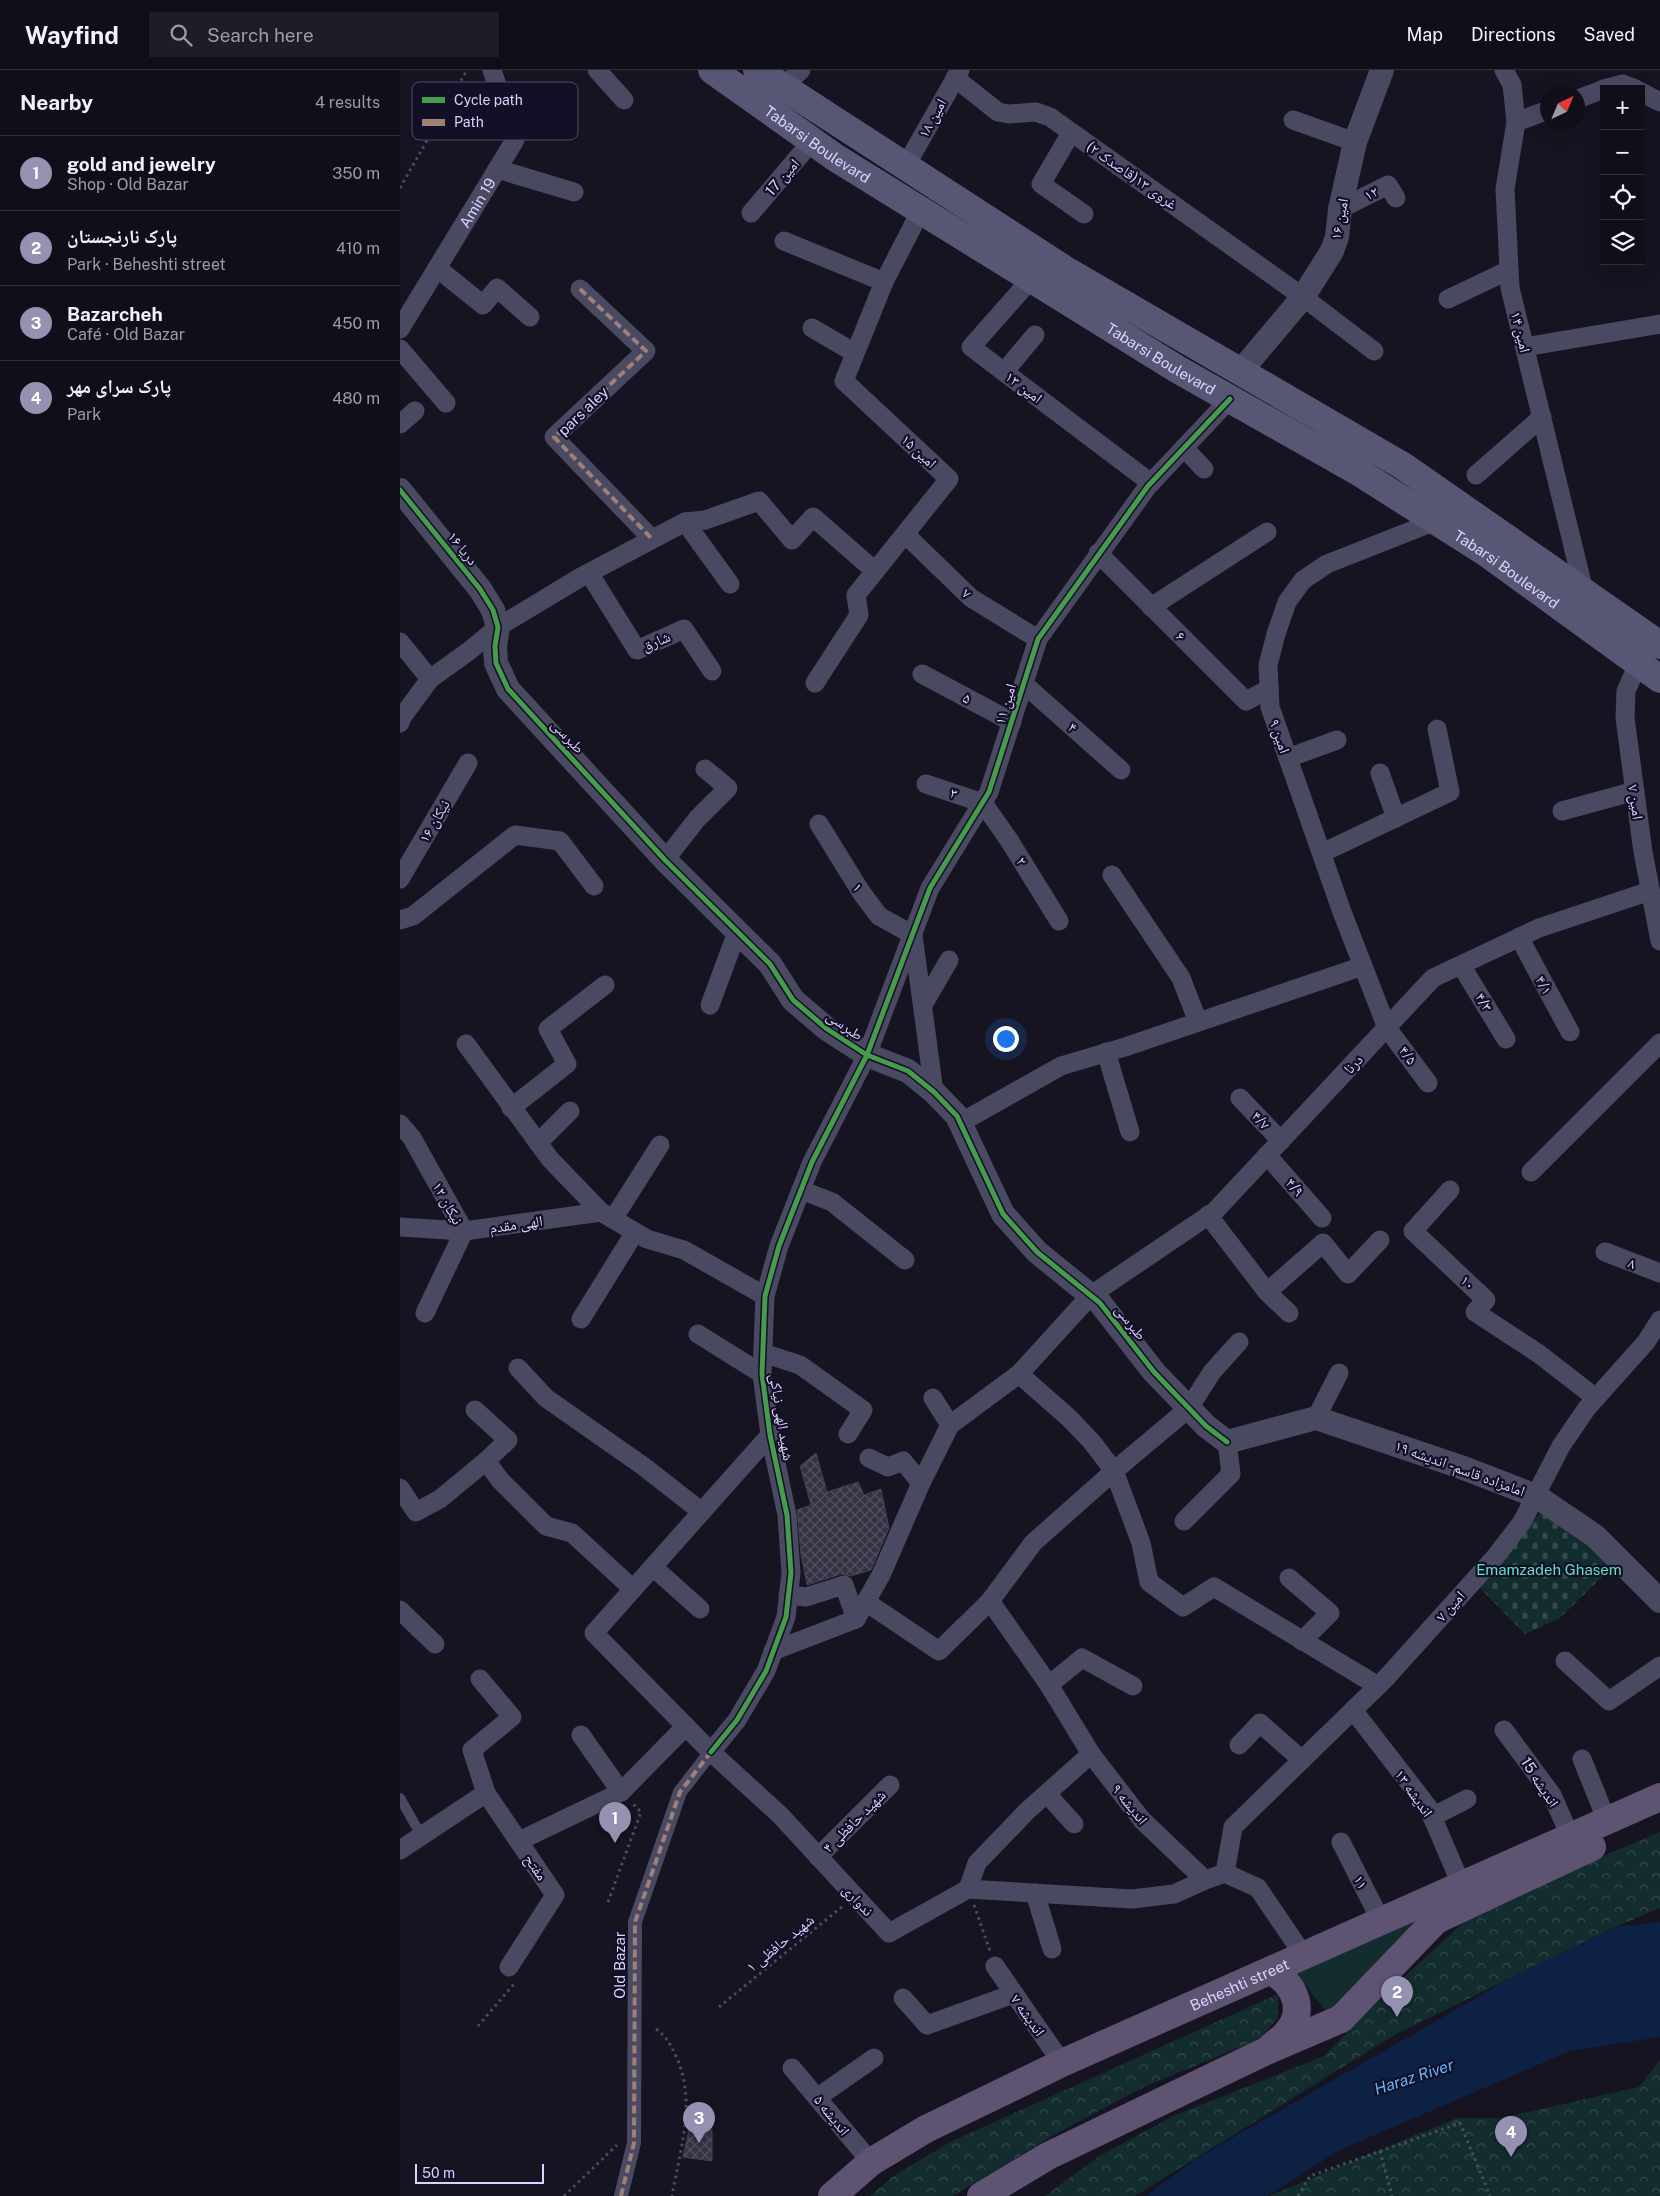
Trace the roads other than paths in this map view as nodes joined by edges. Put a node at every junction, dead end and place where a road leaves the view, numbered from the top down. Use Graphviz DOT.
graph roads {
  1 [pos="492,70"];
  2 [pos="597,70"];
  3 [pos="757,70"];
  4 [pos="1382,70"];
  5 [pos="1504,70"];
  6 [pos="1625,70"];
  7 [pos="727,74"];
  8 [pos="957,74"];
  9 [pos="792,78"];
  10 [pos="496,82"];
  11 [pos="1610,85"];
  12 [pos="1600,91"];
  13 [pos="1645,94"];
  14 [pos="1585,96"];
  15 [pos="624,100"];
  16 [pos="1660,102"];
  17 [pos="1540,113"];
  18 [pos="1293,120"];
  19 [pos="1516,122"];
  20 [pos="1071,132"];
  21 [pos="515,140"];
  22 [pos="812,141"];
  23 [pos="1355,142"];
  24 [pos="905,167"];
  25 [pos="497,169"];
  26 [pos="574,192"];
  27 [pos="1396,198"];
  28 [pos="1340,209"];
  29 [pos="921,210"];
  30 [pos="751,212"];
  31 [pos="1084,214"];
  32 [pos="784,241"];
  33 [pos="437,268"];
  34 [pos="1509,270"];
  35 [pos="1032,278"];
  36 [pos="884,282"];
  37 [pos="580,289"];
  38 [pos="1303,297"];
  39 [pos="1448,299"];
  40 [pos="530,317"];
  41 [pos="1660,324"];
  42 [pos="812,328"];
  43 [pos="400,330"];
  44 [pos="1035,335"];
  45 [pos="1525,347"];
  46 [pos="400,349"];
  47 [pos="1374,351"];
  48 [pos="855,354"];
  49 [pos="1004,372"];
  50 [pos="1240,372"];
  51 [pos="1230,399"];
  52 [pos="446,403"];
  53 [pos="415,411"];
  54 [pos="1542,417"];
  55 [pos="400,424"];
  56 [pos="1184,448"];
  57 [pos="1204,469"];
  58 [pos="1476,474"];
  59 [pos="1151,483"];
  60 [pos="400,490"];
  61 [pos="1436,521"];
  62 [pos="685,522"];
  63 [pos="1267,532"];
  64 [pos="905,534"];
  65 [pos="652,539"];
  66 [pos="1098,553"];
  67 [pos="875,571"];
  68 [pos="589,573"];
  69 [pos="730,584"];
  70 [pos="1584,591"];
  71 [pos="1151,607"];
  72 [pos="498,627"];
  73 [pos="1038,640"];
  74 [pos="400,642"];
  75 [pos="1660,645"];
  76 [pos="712,671"];
  77 [pos="1649,671"];
  78 [pos="922,674"];
  79 [pos="430,679"];
  80 [pos="815,683"];
  81 [pos="1024,684"];
  82 [pos="1269,689"];
  83 [pos="1012,722"];
  84 [pos="400,723"];
  85 [pos="1437,729"];
  86 [pos="1337,740"];
  87 [pos="1288,758"];
  88 [pos="468,763"];
  89 [pos="705,769"];
  90 [pos="1121,770"];
  91 [pos="1380,774"];
  92 [pos="926,784"];
  93 [pos="1635,791"];
  94 [pos="982,803"];
  95 [pos="1562,811"];
  96 [pos="1396,818"];
  97 [pos="820,824"];
  98 [pos="1322,853"];
  99 [pos="665,860"];
  100 [pos="1112,875"];
  101 [pos="400,879"];
  102 [pos="594,886"];
  103 [pos="1650,891"];
  104 [pos="400,920"];
  105 [pos="1059,921"];
  106 [pos="737,932"];
  107 [pos="913,934"];
  108 [pos="1519,938"];
  109 [pos="1660,941"];
  110 [pos="949,960"];
  111 [pos="1461,965"];
  112 [pos="1363,966"];
  113 [pos="605,985"];
  114 [pos="710,1005"];
  115 [pos="923,1005"];
  116 [pos="1198,1022"];
  117 [pos="1387,1028"];
  118 [pos="1570,1032"];
  119 [pos="1506,1039"];
  120 [pos="1660,1043"];
  121 [pos="466,1044"];
  122 [pos="1106,1052"];
  123 [pos="867,1055"];
  124 [pos="1428,1083"];
  125 [pos="934,1092"];
  126 [pos="1240,1098"];
  127 [pos="511,1108"];
  128 [pos="570,1111"];
  129 [pos="960,1123"];
  130 [pos="400,1124"];
  131 [pos="1130,1132"];
  132 [pos="1281,1141"];
  133 [pos="538,1143"];
  134 [pos="660,1145"];
  135 [pos="1268,1155"];
  136 [pos="1531,1172"];
  137 [pos="801,1190"];
  138 [pos="1450,1190"];
  139 [pos="607,1215"];
  140 [pos="1208,1216"];
  141 [pos="1322,1218"];
  142 [pos="400,1227"];
  143 [pos="464,1231"];
  144 [pos="635,1232"];
  145 [pos="1380,1240"];
  146 [pos="1605,1252"];
  147 [pos="905,1260"];
  148 [pos="1660,1274"];
  149 [pos="1267,1292"];
  150 [pos="1090,1295"];
  151 [pos="765,1296"];
  152 [pos="425,1312"];
  153 [pos="1289,1313"];
  154 [pos="582,1319"];
  155 [pos="1660,1320"];
  156 [pos="698,1334"];
  157 [pos="1239,1342"];
  158 [pos="763,1353"];
  159 [pos="518,1368"];
  160 [pos="1339,1373"];
  161 [pos="762,1374"];
  162 [pos="1019,1374"];
  163 [pos="933,1398"];
  164 [pos="1596,1398"];
  165 [pos="1189,1408"];
  166 [pos="475,1410"];
  167 [pos="1316,1418"];
  168 [pos="950,1425"];
  169 [pos="848,1434"];
  170 [pos="770,1435"];
  171 [pos="1227,1442"];
  172 [pos="869,1458"];
  173 [pos="486,1461"];
  174 [pos="1114,1470"];
  175 [pos="921,1483"];
  176 [pos="400,1488"];
  177 [pos="1536,1496"];
  178 [pos="702,1512"];
  179 [pos="1184,1522"];
  180 [pos="653,1567"];
  181 [pos="1289,1578"];
  182 [pos="633,1589"];
  183 [pos="788,1595"];
  184 [pos="990,1601"];
  185 [pos="1660,1601"];
  186 [pos="866,1602"];
  187 [pos="400,1610"];
  188 [pos="700,1610"];
  189 [pos="856,1619"];
  190 [pos="1302,1640"];
  191 [pos="434,1644"];
  192 [pos="773,1651"];
  193 [pos="1565,1661"];
  194 [pos="1660,1666"];
  195 [pos="480,1679"];
  196 [pos="1049,1685"];
  197 [pos="1133,1686"];
  198 [pos="1378,1686"];
  199 [pos="1353,1710"];
  200 [pos="686,1726"];
  201 [pos="1504,1730"];
  202 [pos="581,1735"];
  203 [pos="1239,1745"];
  204 [pos="711,1752"];
  205 [pos="1091,1754"];
  206 [pos="1582,1759"];
  207 [pos="1302,1760"];
  208 [pos="890,1785"];
  209 [pos="621,1792"];
  210 [pos="486,1793"];
  211 [pos="1047,1794"];
  212 [pos="1660,1797"];
  213 [pos="400,1798"];
  214 [pos="1467,1799"];
  215 [pos="1660,1815"];
  216 [pos="1432,1817"];
  217 [pos="1607,1821"];
  218 [pos="1074,1824"];
  219 [pos="421,1835"];
  220 [pos="1570,1836"];
  221 [pos="519,1841"];
  222 [pos="1341,1842"];
  223 [pos="400,1850"];
  224 [pos="818,1857"];
  225 [pos="1225,1873"];
  226 [pos="1205,1880"];
  227 [pos="1461,1884"];
  228 [pos="968,1889"];
  229 [pos="1035,1893"];
  230 [pos="1381,1921"];
  231 [pos="1052,1949"];
  232 [pos="1304,1956"];
  233 [pos="995,1966"];
  234 [pos="509,1967"];
  235 [pos="1271,1971"];
  236 [pos="1013,1994"];
  237 [pos="903,1998"];
  238 [pos="1266,2051"];
  239 [pos="874,2058"];
  240 [pos="1062,2063"];
  241 [pos="792,2068"];
  242 [pos="818,2097"];
  243 [pos="1048,2156"];
  244 [pos="871,2162"];
  245 [pos="621,2196"];
  246 [pos="832,2196"];
  247 [pos="981,2196"];
  248 [pos="1009,2196"];
  1 -- 10 [label="street, Amin 19"];
  2 -- 15 [label="street"];
  3 -- 9 [label="main road, Tabarsi Boulevard"];
  4 -- 23 [label="street, امین ۱۶"];
  5 -- 19 [label="street, امین ۱۴"];
  6 -- 11 [label="street"];
  7 -- 22 [label="main road, Tabarsi Boulevard"];
  8 -- 20 [label="street, غروی ۱۳(قاصدک ۲)"];
  8 -- 24 [label="street, امین ۱۸"];
  9 -- 24 [label="main road, Tabarsi Boulevard"];
  12 -- 14 [label="street"];
  13 -- 16 [label="street"];
  17 -- 19 [label="street"];
  18 -- 23 [label="street"];
  19 -- 34 [label="street, امین ۱۴"];
  20 -- 31 [label="street"];
  20 -- 38 [label="street, غروی ۱۳(قاصدک ۲)"];
  21 -- 25 [label="street, Amin 19"];
  22 -- 29 [label="main road, Tabarsi Boulevard"];
  22 -- 30 [label="street, امین 17"];
  23 -- 28 [label="street, امین ۱۶"];
  24 -- 50 [label="main road, Tabarsi Boulevard"];
  25 -- 26 [label="street"];
  25 -- 33 [label="street, Amin 19"];
  27 -- 28 [label="street, ۱۲"];
  28 -- 38 [label="street, امین ۱۶"];
  29 -- 35 [label="main road, Tabarsi Boulevard"];
  29 -- 36 [label="street, امین ۱۵"];
  32 -- 36 [label="street"];
  33 -- 40 [label="street"];
  33 -- 43 [label="street, Amin 19"];
  34 -- 39 [label="street"];
  34 -- 45 [label="street, امین ۱۴"];
  35 -- 49 [label="street, امین ۱۳"];
  35 -- 51 [label="main road, Tabarsi Boulevard"];
  36 -- 48 [label="street, امین ۱۵"];
  37 -- 65 [label="street, pars aley"];
  38 -- 47 [label="street, غروی ۱۳(قاصدک ۲)"];
  38 -- 50 [label="street, امین ۱۶"];
  41 -- 45 [label="street"];
  42 -- 48 [label="street"];
  44 -- 49 [label="street"];
  45 -- 54 [label="street, امین ۱۴"];
  46 -- 52 [label="street"];
  48 -- 64 [label="street, امین ۱۵"];
  49 -- 59 [label="street, امین ۱۳"];
  50 -- 70 [label="main road, Tabarsi Boulevard"];
  51 -- 56 [label="street, امین ۱۱"];
  51 -- 61 [label="main road, Tabarsi Boulevard"];
  53 -- 55 [label="street"];
  54 -- 58 [label="street"];
  54 -- 70 [label="street, امین ۱۴"];
  56 -- 57 [label="street"];
  56 -- 59 [label="street, امین ۱۱"];
  59 -- 66 [label="street, امین ۱۱"];
  60 -- 72 [label="street, دریا ۱۶"];
  61 -- 77 [label="main road, Tabarsi Boulevard"];
  61 -- 82 [label="street, امین ۹"];
  62 -- 65 [label="street"];
  62 -- 67 [label="street"];
  62 -- 69 [label="street"];
  63 -- 71 [label="street"];
  64 -- 67 [label="street, امین ۱۵"];
  64 -- 73 [label="street, ۷"];
  65 -- 68 [label="street"];
  66 -- 71 [label="street, ۶"];
  66 -- 73 [label="street, امین ۱۱"];
  67 -- 80 [label="street, امین ۱۵"];
  68 -- 72 [label="street"];
  68 -- 76 [label="street, شارق"];
  70 -- 75 [label="main road, Tabarsi Boulevard"];
  71 -- 82 [label="street, ۶"];
  72 -- 79 [label="street"];
  72 -- 99 [label="street, طبرسی"];
  73 -- 81 [label="street, امین ۱۱"];
  74 -- 79 [label="street"];
  77 -- 93 [label="street, امین ۷"];
  78 -- 83 [label="street, ۵"];
  79 -- 84 [label="street"];
  81 -- 83 [label="street, امین ۱۱"];
  81 -- 90 [label="street, ۴"];
  82 -- 87 [label="street, امین ۹"];
  83 -- 94 [label="street, امین ۱۱"];
  85 -- 96 [label="street"];
  86 -- 87 [label="street"];
  87 -- 98 [label="street, امین ۹"];
  88 -- 101 [label="street, نیکان ۱۶"];
  89 -- 99 [label="street"];
  91 -- 96 [label="street"];
  92 -- 94 [label="street, ۳"];
  93 -- 95 [label="street"];
  93 -- 103 [label="street, امین ۷"];
  94 -- 105 [label="street, ۲"];
  94 -- 107 [label="street, امین ۱۱"];
  96 -- 98 [label="street"];
  97 -- 107 [label="street, ۱"];
  98 -- 112 [label="street, امین ۹"];
  99 -- 106 [label="street, طبرسی"];
  100 -- 116 [label="street"];
  102 -- 104 [label="street"];
  103 -- 108 [label="street, درنا"];
  103 -- 109 [label="street, امین ۷"];
  106 -- 114 [label="street"];
  106 -- 123 [label="street, طبرسی"];
  107 -- 115 [label="street"];
  107 -- 123 [label="street, امین ۱۱"];
  108 -- 111 [label="street, درنا"];
  108 -- 118 [label="street, ۴/۱"];
  110 -- 115 [label="street"];
  111 -- 117 [label="street, درنا"];
  111 -- 119 [label="street, ۴/۳"];
  112 -- 116 [label="street"];
  112 -- 117 [label="street, امین ۹"];
  113 -- 127 [label="street"];
  115 -- 125 [label="street"];
  116 -- 122 [label="street"];
  117 -- 124 [label="street, ۴/۵"];
  117 -- 132 [label="street, درنا"];
  120 -- 136 [label="street"];
  121 -- 127 [label="street"];
  122 -- 129 [label="street"];
  122 -- 131 [label="street"];
  123 -- 125 [label="street, طبرسی"];
  123 -- 137 [label="street, شهید الهی نیاکی"];
  125 -- 129 [label="street, طبرسی"];
  126 -- 132 [label="street, ۴/۷"];
  127 -- 133 [label="street"];
  128 -- 133 [label="street"];
  129 -- 150 [label="street, طبرسی"];
  130 -- 143 [label="street, نیکان ۱۲"];
  132 -- 135 [label="street, درنا"];
  133 -- 139 [label="street"];
  134 -- 139 [label="street"];
  135 -- 140 [label="street, درنا"];
  135 -- 141 [label="street, ۴/۹"];
  137 -- 147 [label="street"];
  137 -- 151 [label="street, شهید الهی نیاکی"];
  138 -- 164 [label="street, ۱۰"];
  139 -- 143 [label="street, الهی مقدم"];
  139 -- 144 [label="street"];
  140 -- 149 [label="street"];
  140 -- 150 [label="street, درنا"];
  142 -- 143 [label="street, الهی مقدم"];
  143 -- 152 [label="street, نیکان ۱۲"];
  144 -- 151 [label="street"];
  144 -- 154 [label="street"];
  145 -- 149 [label="street"];
  146 -- 148 [label="street, ۸"];
  149 -- 153 [label="street"];
  150 -- 162 [label="street, درنا"];
  150 -- 165 [label="street, طبرسی"];
  151 -- 158 [label="street, شهید الهی نیاکی"];
  155 -- 164 [label="street, امین ۷"];
  156 -- 161 [label="street"];
  157 -- 165 [label="street"];
  158 -- 161 [label="street, شهید الهی نیاکی"];
  158 -- 169 [label="street"];
  159 -- 178 [label="street"];
  160 -- 167 [label="street"];
  161 -- 170 [label="street, شهید الهی نیاکی"];
  162 -- 168 [label="street, درنا"];
  162 -- 174 [label="street"];
  163 -- 168 [label="street"];
  164 -- 177 [label="street, امین ۷"];
  165 -- 171 [label="street, طبرسی"];
  165 -- 174 [label="street"];
  166 -- 173 [label="street"];
  167 -- 171 [label="street"];
  167 -- 177 [label="street, امامزاده قاسم - اندیشه ۱۹"];
  168 -- 175 [label="street"];
  170 -- 178 [label="street"];
  170 -- 183 [label="street, شهید الهی نیاکی"];
  171 -- 179 [label="street"];
  172 -- 175 [label="street"];
  173 -- 176 [label="street"];
  173 -- 182 [label="street"];
  174 -- 184 [label="street"];
  174 -- 190 [label="street"];
  175 -- 186 [label="street"];
  177 -- 185 [label="street, امامزاده قاسم - اندیشه ۱۹"];
  177 -- 198 [label="street, امین ۷"];
  178 -- 180 [label="street"];
  180 -- 182 [label="street"];
  180 -- 188 [label="street"];
  181 -- 190 [label="street"];
  182 -- 200 [label="street, ندواری"];
  183 -- 189 [label="street"];
  183 -- 192 [label="street, شهید الهی نیاکی"];
  184 -- 186 [label="street"];
  184 -- 196 [label="street, اندیشه ۹"];
  186 -- 189 [label="street"];
  187 -- 191 [label="street"];
  189 -- 192 [label="street"];
  190 -- 198 [label="street"];
  192 -- 204 [label="street, شهید الهی نیاکی"];
  193 -- 194 [label="street"];
  195 -- 210 [label="street, مفتح"];
  196 -- 197 [label="street"];
  196 -- 205 [label="street, اندیشه ۹"];
  198 -- 199 [label="street, امین ۷"];
  199 -- 207 [label="street, امین ۷"];
  199 -- 216 [label="street, اندیشه ۱۳"];
  200 -- 204 [label="street, ندواری"];
  200 -- 209 [label="street"];
  201 -- 220 [label="street, اندیشه 15"];
  202 -- 209 [label="street"];
  203 -- 207 [label="street"];
  204 -- 224 [label="street, ندواری"];
  204 -- 245 [label="street, Old Bazar"];
  205 -- 211 [label="street"];
  205 -- 226 [label="street, اندیشه ۹"];
  206 -- 217 [label="street"];
  207 -- 225 [label="street, امین ۷"];
  208 -- 224 [label="street, شهید حافظی ۴"];
  209 -- 221 [label="street"];
  210 -- 219 [label="street"];
  210 -- 221 [label="street, مفتح"];
  211 -- 218 [label="street"];
  211 -- 228 [label="street"];
  212 -- 217 [label="main road, Beheshti street"];
  213 -- 219 [label="lane"];
  214 -- 216 [label="street"];
  215 -- 238 [label="main road"];
  216 -- 227 [label="street, اندیشه ۱۳"];
  217 -- 220 [label="main road, Beheshti street"];
  219 -- 223 [label="street"];
  220 -- 227 [label="main road, Beheshti street"];
  221 -- 234 [label="street, مفتح"];
  222 -- 230 [label="street, ۱۱"];
  224 -- 228 [label="street, ندواری"];
  225 -- 226 [label="street"];
  225 -- 232 [label="street"];
  226 -- 229 [label="street"];
  227 -- 230 [label="main road, Beheshti street"];
  228 -- 229 [label="street"];
  229 -- 231 [label="street"];
  230 -- 232 [label="main road, Beheshti street"];
  232 -- 235 [label="main road, Beheshti street"];
  233 -- 236 [label="street, اندیشه ۷"];
  235 -- 238 [label="main road"];
  235 -- 240 [label="main road, Beheshti street"];
  236 -- 237 [label="street"];
  236 -- 240 [label="street, اندیشه ۷"];
  238 -- 243 [label="main road"];
  239 -- 242 [label="street"];
  240 -- 244 [label="main road, Beheshti street"];
  241 -- 242 [label="street, اندیشه ۵"];
  242 -- 244 [label="street, اندیشه ۵"];
  243 -- 247 [label="main road"];
  243 -- 248 [label="main road"];
  244 -- 246 [label="main road, Beheshti street"];
}
